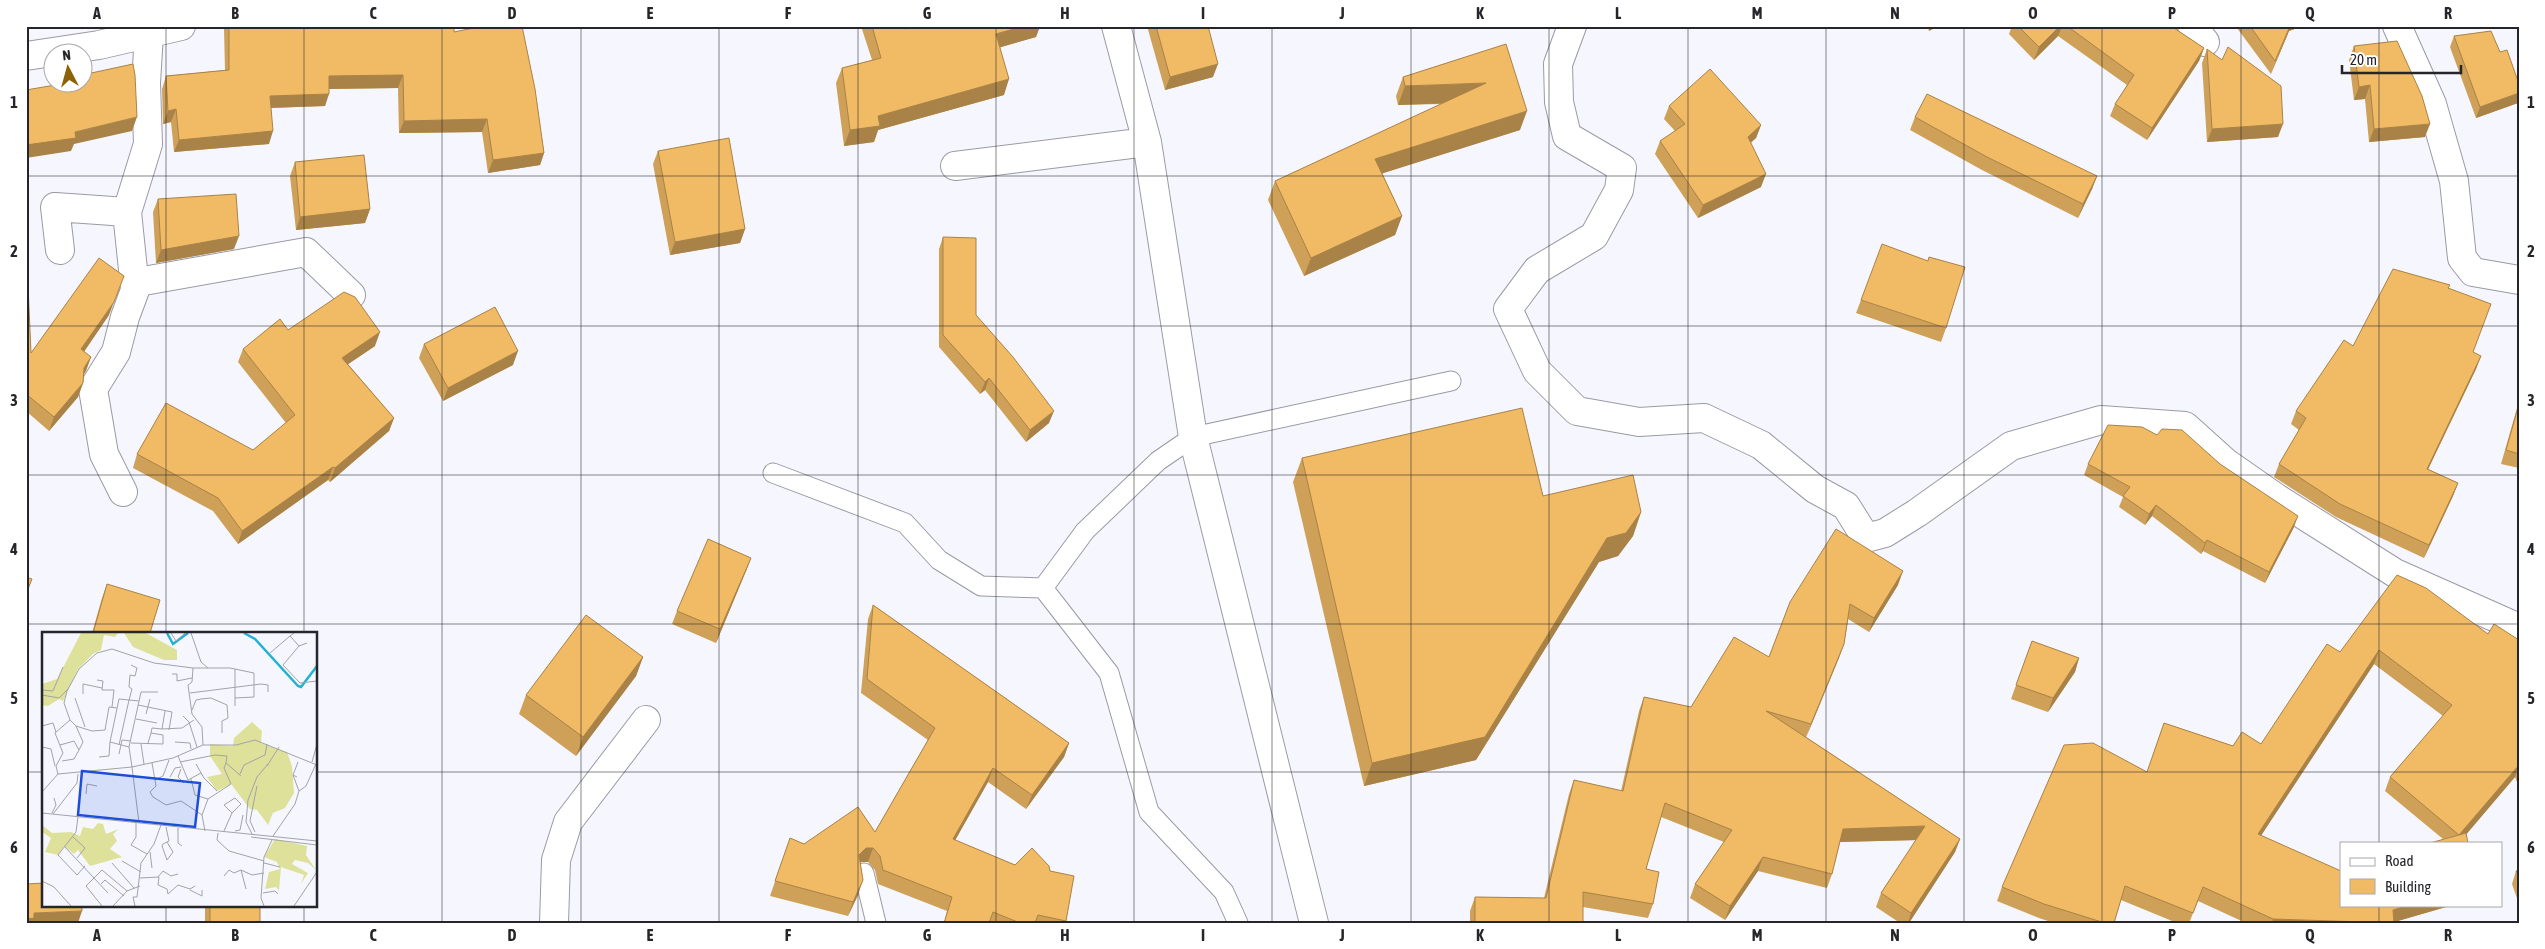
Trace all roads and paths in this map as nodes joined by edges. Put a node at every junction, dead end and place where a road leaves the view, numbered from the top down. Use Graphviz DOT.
graph roads {
  1 [pos="181,26"];
  2 [pos="1116,26"];
  3 [pos="2398,26"];
  4 [pos="1569,28"];
  5 [pos="149,34"];
  6 [pos="26,56"];
  7 [pos="1147,142"];
  8 [pos="955,166"];
  9 [pos="127,212"];
  10 [pos="60,250"];
  11 [pos="2519,280"];
  12 [pos="136,289"];
  13 [pos="351,295"];
  14 [pos="1451,380"];
  15 [pos="1193,437"];
  16 [pos="773,473"];
  17 [pos="123,492"];
  18 [pos="1043,588"];
  19 [pos="2519,628"];
  20 [pos="646,720"];
  21 [pos="864,873"];
  22 [pos="554,923"];
  23 [pos="876,923"];
  24 [pos="1238,923"];
  25 [pos="1314,923"];
  1 -- 5 [label="street"];
  2 -- 7 [label="street"];
  3 -- 11 [label="street"];
  4 -- 19 [label="street"];
  5 -- 6 [label="street"];
  5 -- 9 [label="street"];
  7 -- 8 [label="street"];
  7 -- 15 [label="street"];
  9 -- 10 [label="street"];
  9 -- 12 [label="street"];
  12 -- 13 [label="street"];
  12 -- 17 [label="street"];
  14 -- 15 [label="lane"];
  15 -- 18 [label="lane"];
  15 -- 25 [label="street"];
  16 -- 18 [label="lane"];
  18 -- 24 [label="lane"];
  20 -- 22 [label="street"];
  21 -- 23 [label="lane"];
}
